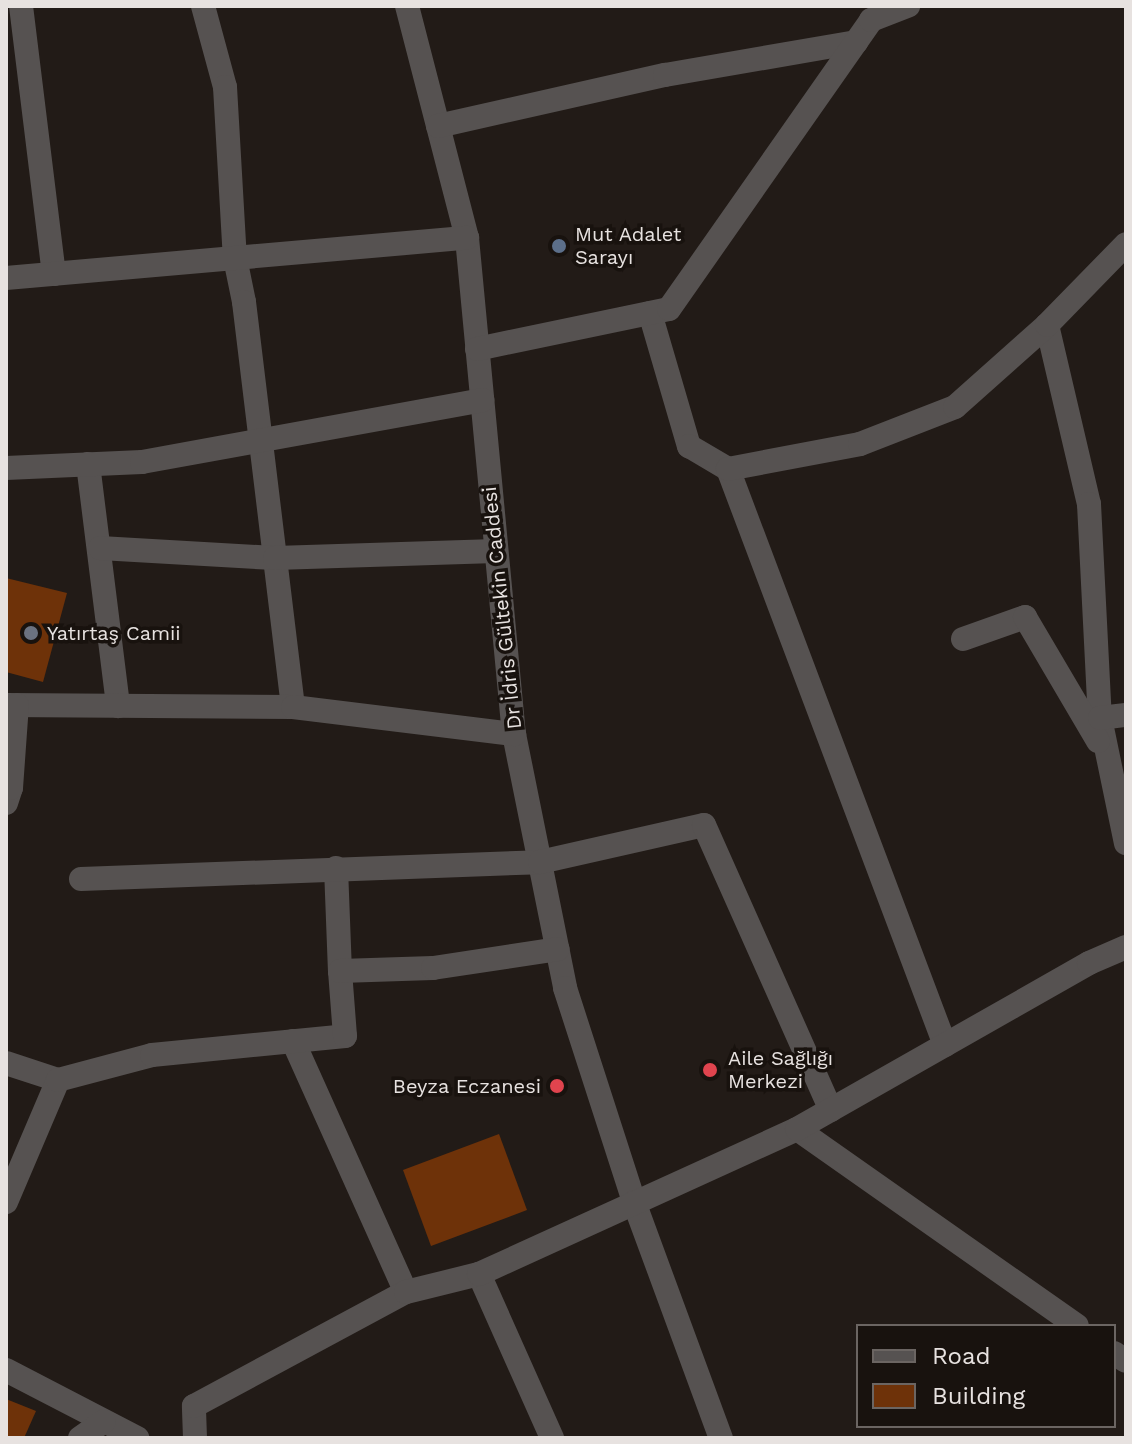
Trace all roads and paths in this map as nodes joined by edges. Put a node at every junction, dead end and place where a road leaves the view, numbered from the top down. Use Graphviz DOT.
graph roads {
  1 [pos="21,6"];
  2 [pos="203,6"];
  3 [pos="407,6"];
  4 [pos="908,6"];
  5 [pos="856,42"];
  6 [pos="438,126"];
  7 [pos="467,238"];
  8 [pos="1126,244"];
  9 [pos="235,258"];
  10 [pos="54,274"];
  11 [pos="6,278"];
  12 [pos="650,313"];
  13 [pos="1047,325"];
  14 [pos="477,349"];
  15 [pos="482,400"];
  16 [pos="261,440"];
  17 [pos="88,464"];
  18 [pos="6,468"];
  19 [pos="728,469"];
  20 [pos="100,548"];
  21 [pos="496,551"];
  22 [pos="275,558"];
  23 [pos="963,639"];
  24 [pos="12,705"];
  25 [pos="118,706"];
  26 [pos="293,707"];
  27 [pos="1126,715"];
  28 [pos="1100,718"];
  29 [pos="514,734"];
  30 [pos="1108,757"];
  31 [pos="6,803"];
  32 [pos="1126,843"];
  33 [pos="540,862"];
  34 [pos="336,868"];
  35 [pos="81,879"];
  36 [pos="1126,947"];
  37 [pos="558,949"];
  38 [pos="340,971"];
  39 [pos="293,1041"];
  40 [pos="945,1045"];
  41 [pos="6,1063"];
  42 [pos="58,1080"];
  43 [pos="831,1110"];
  44 [pos="797,1129"];
  45 [pos="6,1202"];
  46 [pos="634,1202"];
  47 [pos="479,1274"];
  48 [pos="406,1292"];
  49 [pos="1074,1324"];
  50 [pos="6,1370"];
  51 [pos="104,1421"];
  52 [pos="80,1438"];
  53 [pos="137,1438"];
  54 [pos="195,1438"];
  55 [pos="552,1438"];
  56 [pos="721,1438"];
  1 -- 10 [label="street"];
  2 -- 9 [label="street"];
  3 -- 6 [label="street, Dr İdris Gültekin Caddesi"];
  4 -- 5 [label="street"];
  5 -- 6 [label="street"];
  5 -- 12 [label="street"];
  6 -- 7 [label="street, Dr İdris Gültekin Caddesi"];
  7 -- 9 [label="street"];
  7 -- 14 [label="street, Dr İdris Gültekin Caddesi"];
  8 -- 13 [label="street"];
  9 -- 10 [label="street"];
  9 -- 16 [label="street"];
  10 -- 11 [label="street"];
  12 -- 14 [label="street"];
  12 -- 19 [label="street"];
  13 -- 19 [label="street"];
  13 -- 28 [label="street"];
  14 -- 15 [label="street, Dr İdris Gültekin Caddesi"];
  15 -- 16 [label="street"];
  15 -- 21 [label="street, Dr İdris Gültekin Caddesi"];
  16 -- 17 [label="street"];
  16 -- 22 [label="street"];
  17 -- 18 [label="street"];
  17 -- 20 [label="street"];
  19 -- 40 [label="street"];
  20 -- 22 [label="street"];
  20 -- 25 [label="street"];
  21 -- 22 [label="street"];
  21 -- 29 [label="street, Dr İdris Gültekin Caddesi"];
  22 -- 26 [label="street"];
  23 -- 30 [label="street"];
  24 -- 25 [label="street"];
  24 -- 31 [label="street"];
  25 -- 26 [label="street"];
  26 -- 29 [label="street"];
  27 -- 28 [label="street"];
  28 -- 30 [label="street"];
  29 -- 33 [label="street, Dr İdris Gültekin Caddesi"];
  30 -- 32 [label="street"];
  33 -- 34 [label="street"];
  33 -- 37 [label="street, Dr İdris Gültekin Caddesi"];
  33 -- 43 [label="street"];
  34 -- 35 [label="street"];
  34 -- 38 [label="street"];
  36 -- 40 [label="street"];
  37 -- 38 [label="street"];
  37 -- 46 [label="street, Dr İdris Gültekin Caddesi"];
  38 -- 39 [label="street"];
  39 -- 42 [label="street"];
  39 -- 48 [label="street"];
  40 -- 43 [label="street"];
  41 -- 42 [label="street"];
  42 -- 45 [label="street"];
  43 -- 44 [label="street"];
  44 -- 46 [label="street"];
  44 -- 49 [label="street"];
  46 -- 47 [label="street"];
  46 -- 56 [label="street, Dr İdris Gültekin Caddesi"];
  47 -- 48 [label="street"];
  47 -- 55 [label="street"];
  48 -- 54 [label="street"];
  50 -- 51 [label="street"];
  51 -- 52 [label="street"];
  51 -- 53 [label="street"];
}
